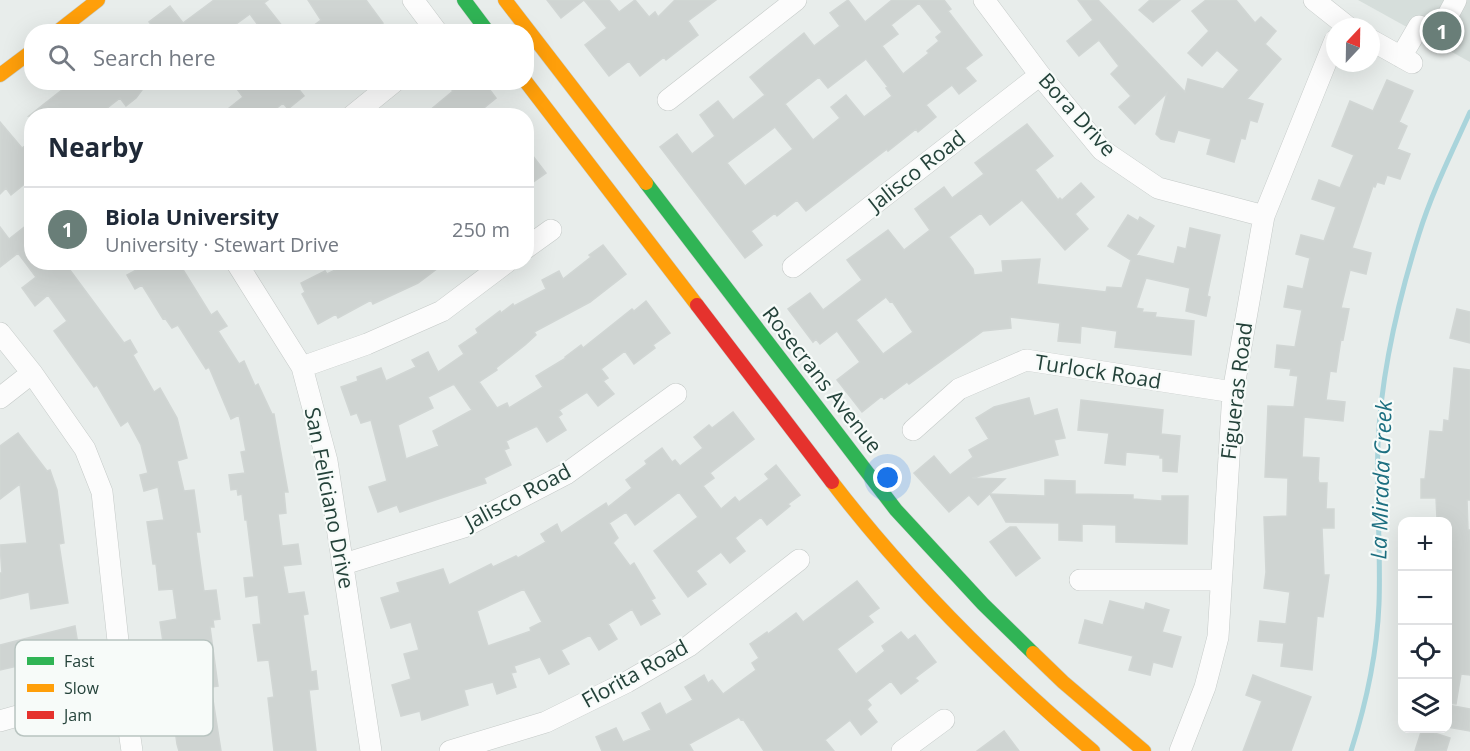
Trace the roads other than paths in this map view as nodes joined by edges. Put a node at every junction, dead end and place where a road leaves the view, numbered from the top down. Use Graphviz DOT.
graph roads {
  1 [pos="98,0"];
  2 [pos="413,0"];
  3 [pos="464,0"];
  4 [pos="505,0"];
  5 [pos="796,0"];
  6 [pos="984,0"];
  7 [pos="1314,0"];
  8 [pos="1456,0"];
  9 [pos="1331,18"];
  10 [pos="67,24"];
  11 [pos="431,24"];
  12 [pos="482,24"];
  13 [pos="484,24"];
  14 [pos="523,24"];
  15 [pos="534,38"];
  16 [pos="1380,45"];
  17 [pos="24,57"];
  18 [pos="1326,65"];
  19 [pos="0,75"];
  20 [pos="1040,75"];
  21 [pos="384,90"];
  22 [pos="532,90"];
  23 [pos="668,100"];
  24 [pos="362,108"];
  25 [pos="1264,216"];
  26 [pos="551,230"];
  27 [pos="534,242"];
  28 [pos="793,267"];
  29 [pos="241,270"];
  30 [pos="496,270"];
  31 [pos="0,333"];
  32 [pos="302,367"];
  33 [pos="32,373"];
  34 [pos="1233,392"];
  35 [pos="676,394"];
  36 [pos="0,398"];
  37 [pos="913,430"];
  38 [pos="800,560"];
  39 [pos="344,564"];
  40 [pos="1080,580"];
  41 [pos="1221,580"];
  42 [pos="118,640"];
  43 [pos="15,717"];
  44 [pos="944,720"];
  45 [pos="0,721"];
  46 [pos="130,736"];
  47 [pos="132,751"];
  48 [pos="371,751"];
  49 [pos="450,751"];
  50 [pos="902,751"];
  51 [pos="1093,751"];
  52 [pos="1144,751"];
  53 [pos="1180,751"];
  1 -- 10 [label="main road"];
  2 -- 11 [label="street"];
  3 -- 12 [label="main road"];
  4 -- 13 [label="street"];
  4 -- 14 [label="main road, Rosecrans Avenue"];
  5 -- 23 [label="street"];
  6 -- 20 [label="street, Bora Drive"];
  7 -- 9 [label="street"];
  8 -- 16 [label="street"];
  15 -- 52 [label="main road, Rosecrans Avenue"];
  17 -- 19 [label="main road"];
  18 -- 25 [label="street, Figueras Road"];
  20 -- 25 [label="street, Bora Drive"];
  20 -- 28 [label="street, Jalisco Road"];
  21 -- 24 [label="street"];
  22 -- 51 [label="main road"];
  25 -- 34 [label="street, Figueras Road"];
  26 -- 27 [label="street"];
  29 -- 32 [label="street, San Feliciano Drive"];
  30 -- 32 [label="street"];
  31 -- 33 [label="street"];
  32 -- 39 [label="street, San Feliciano Drive"];
  33 -- 36 [label="street"];
  33 -- 42 [label="street"];
  34 -- 37 [label="street, Turlock Road"];
  34 -- 41 [label="street, Figueras Road"];
  35 -- 39 [label="street, Jalisco Road"];
  38 -- 49 [label="street, Florita Road"];
  39 -- 48 [label="street, San Feliciano Drive"];
  40 -- 41 [label="street"];
  41 -- 53 [label="street, Figueras Road"];
  43 -- 45 [label="street"];
  44 -- 50 [label="street"];
  46 -- 47 [label="street"];
}
